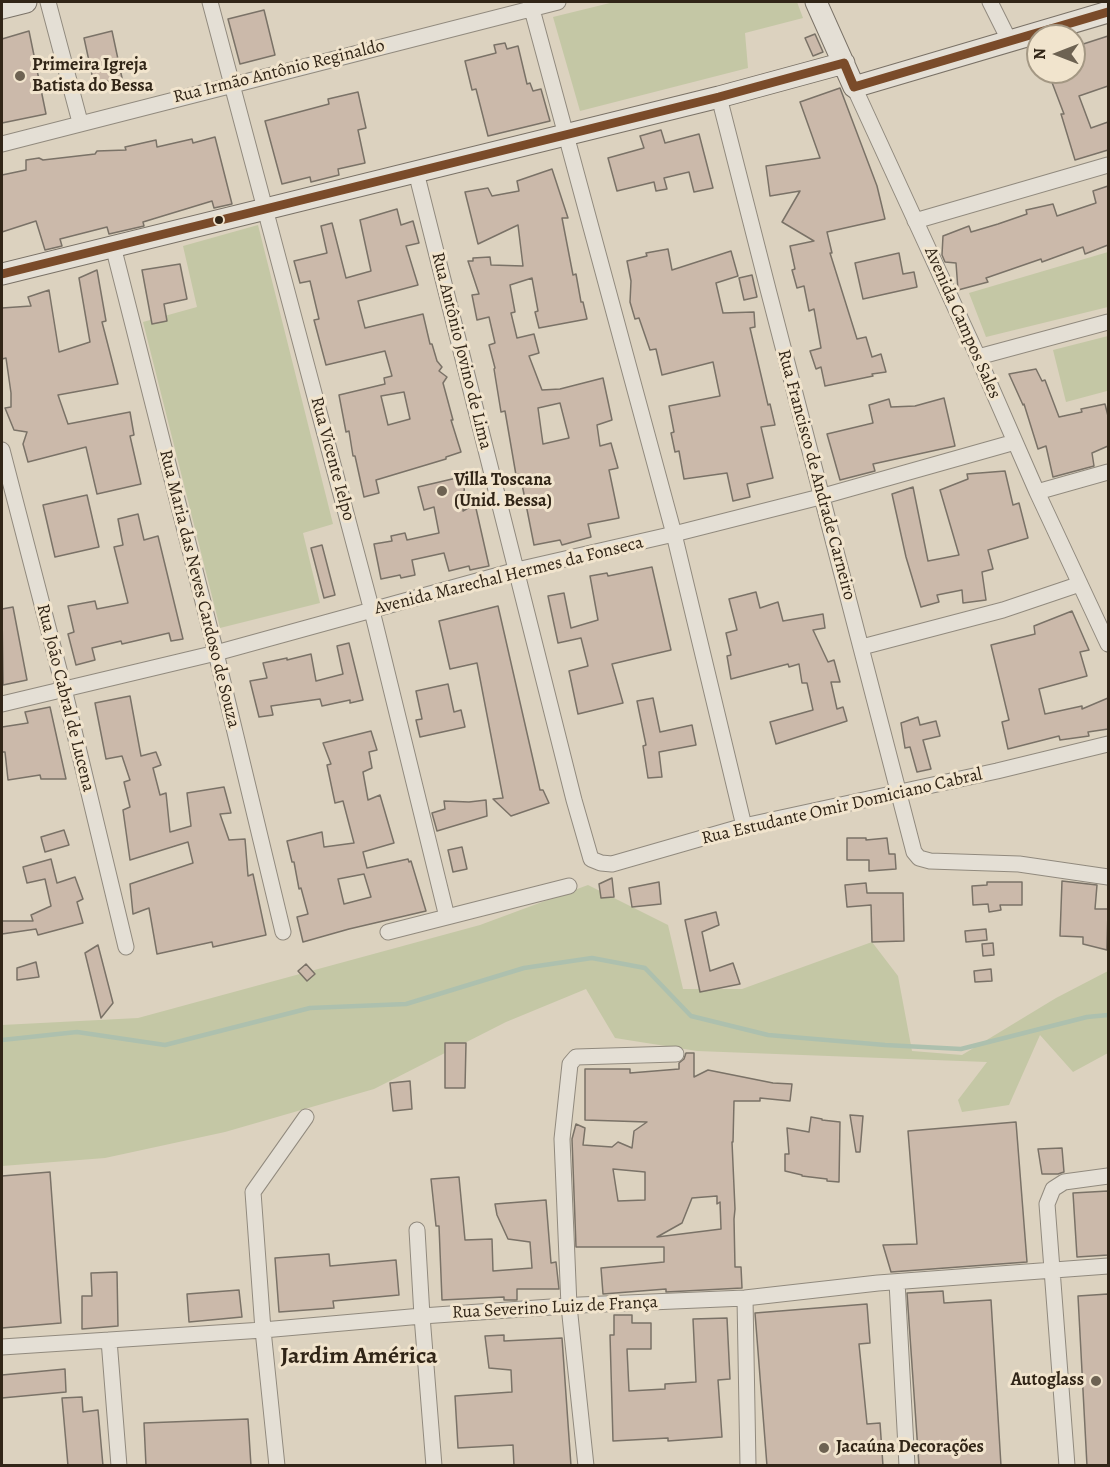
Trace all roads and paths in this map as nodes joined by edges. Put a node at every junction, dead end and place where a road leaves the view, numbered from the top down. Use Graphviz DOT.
graph roads {
  1 [pos="26,2"];
  2 [pos="48,2"];
  3 [pos="210,2"];
  4 [pos="558,2"];
  5 [pos="816,2"];
  6 [pos="990,2"];
  7 [pos="531,5"];
  8 [pos="2,8"];
  9 [pos="1108,12"];
  10 [pos="1009,40"];
  11 [pos="844,63"];
  12 [pos="233,83"];
  13 [pos="854,87"];
  14 [pos="719,97"];
  15 [pos="80,122"];
  16 [pos="565,135"];
  17 [pos="2,144"];
  18 [pos="1108,165"];
  19 [pos="416,171"];
  20 [pos="265,208"];
  21 [pos="915,221"];
  22 [pos="113,246"];
  23 [pos="2,274"];
  24 [pos="1108,322"];
  25 [pos="978,357"];
  26 [pos="1016,442"];
  27 [pos="2,450"];
  28 [pos="1108,472"];
  29 [pos="1037,492"];
  30 [pos="820,496"];
  31 [pos="674,534"];
  32 [pos="516,570"];
  33 [pos="1080,584"];
  34 [pos="372,611"];
  35 [pos="1108,639"];
  36 [pos="862,647"];
  37 [pos="216,653"];
  38 [pos="64,689"];
  39 [pos="2,704"];
  40 [pos="1108,744"];
  41 [pos="898,793"];
  42 [pos="744,826"];
  43 [pos="586,845"];
  44 [pos="1108,877"];
  45 [pos="569,886"];
  46 [pos="447,917"];
  47 [pos="283,932"];
  48 [pos="388,932"];
  49 [pos="126,947"];
  50 [pos="676,1054"];
  51 [pos="306,1117"];
  52 [pos="1108,1176"];
  53 [pos="417,1230"];
  54 [pos="1108,1266"];
  55 [pos="1052,1270"];
  56 [pos="897,1282"];
  57 [pos="745,1298"];
  58 [pos="569,1306"];
  59 [pos="422,1316"];
  60 [pos="263,1330"];
  61 [pos="109,1340"];
  62 [pos="2,1347"];
  63 [pos="119,1466"];
  64 [pos="277,1466"];
  65 [pos="434,1466"];
  66 [pos="586,1466"];
  67 [pos="748,1466"];
  68 [pos="907,1466"];
  69 [pos="1067,1466"];
  1 -- 8 [label="street"];
  2 -- 15 [label="street"];
  3 -- 12 [label="street, Rua Vicente Ielpo"];
  4 -- 7 [label="street, Rua Irmão Antônio Reginaldo"];
  5 -- 11 [label="street, Avenida Campos Sales"];
  6 -- 10 [label="street"];
  7 -- 12 [label="street, Rua Irmão Antônio Reginaldo"];
  7 -- 16 [label="street"];
  9 -- 10 [label="street"];
  10 -- 13 [label="street"];
  11 -- 13 [label="street, Avenida Campos Sales"];
  11 -- 14 [label="street"];
  12 -- 15 [label="street, Rua Irmão Antônio Reginaldo"];
  12 -- 20 [label="street, Rua Vicente Ielpo"];
  13 -- 21 [label="street, Avenida Campos Sales"];
  14 -- 16 [label="street"];
  14 -- 30 [label="street, Rua Francisco de Andrade Carneiro"];
  15 -- 17 [label="street, Rua Irmão Antônio Reginaldo"];
  16 -- 19 [label="street"];
  16 -- 31 [label="street"];
  18 -- 21 [label="street"];
  19 -- 20 [label="street"];
  19 -- 32 [label="street, Rua Antônio Jovino de Lima"];
  20 -- 22 [label="street"];
  20 -- 34 [label="street, Rua Vicente Ielpo"];
  21 -- 25 [label="street, Avenida Campos Sales"];
  22 -- 23 [label="street"];
  22 -- 37 [label="street, Rua Maria das Neves Cardoso de Souza"];
  24 -- 25 [label="street"];
  25 -- 26 [label="street, Avenida Campos Sales"];
  26 -- 29 [label="street, Avenida Campos Sales"];
  26 -- 30 [label="street, Avenida Marechal Hermes da Fonseca"];
  27 -- 38 [label="street, Rua João Cabral de Lucena"];
  28 -- 29 [label="street"];
  29 -- 33 [label="street, Avenida Campos Sales"];
  30 -- 31 [label="street, Avenida Marechal Hermes da Fonseca"];
  30 -- 36 [label="street, Rua Francisco de Andrade Carneiro"];
  31 -- 32 [label="street, Avenida Marechal Hermes da Fonseca"];
  31 -- 42 [label="street"];
  32 -- 34 [label="street, Avenida Marechal Hermes da Fonseca"];
  32 -- 43 [label="street, Rua Antônio Jovino de Lima"];
  33 -- 35 [label="street, Avenida Campos Sales"];
  33 -- 36 [label="street"];
  34 -- 37 [label="street, Avenida Marechal Hermes da Fonseca"];
  34 -- 46 [label="street, Rua Vicente Ielpo"];
  36 -- 41 [label="street, Rua Francisco de Andrade Carneiro"];
  37 -- 38 [label="street, Avenida Marechal Hermes da Fonseca"];
  37 -- 47 [label="street, Rua Maria das Neves Cardoso de Souza"];
  38 -- 39 [label="street, Avenida Marechal Hermes da Fonseca"];
  38 -- 49 [label="street, Rua João Cabral de Lucena"];
  40 -- 41 [label="street, Rua Estudante Omir Domiciano Cabral"];
  41 -- 42 [label="street, Rua Estudante Omir Domiciano Cabral"];
  41 -- 44 [label="street, Rua Francisco de Andrade Carneiro"];
  42 -- 43 [label="street, Rua Estudante Omir Domiciano Cabral"];
  45 -- 46 [label="street"];
  46 -- 48 [label="street"];
  50 -- 58 [label="street"];
  51 -- 60 [label="street"];
  52 -- 55 [label="street"];
  53 -- 59 [label="street"];
  54 -- 55 [label="street, Rua Severino Luiz de França"];
  55 -- 56 [label="street, Rua Severino Luiz de França"];
  55 -- 69 [label="street"];
  56 -- 57 [label="street, Rua Severino Luiz de França"];
  56 -- 68 [label="street"];
  57 -- 58 [label="street, Rua Severino Luiz de França"];
  57 -- 67 [label="street"];
  58 -- 59 [label="street, Rua Severino Luiz de França"];
  58 -- 66 [label="street"];
  59 -- 60 [label="street, Rua Severino Luiz de França"];
  59 -- 65 [label="street"];
  60 -- 61 [label="street, Rua Severino Luiz de França"];
  60 -- 64 [label="street"];
  61 -- 62 [label="street, Rua Severino Luiz de França"];
  61 -- 63 [label="street"];
}
